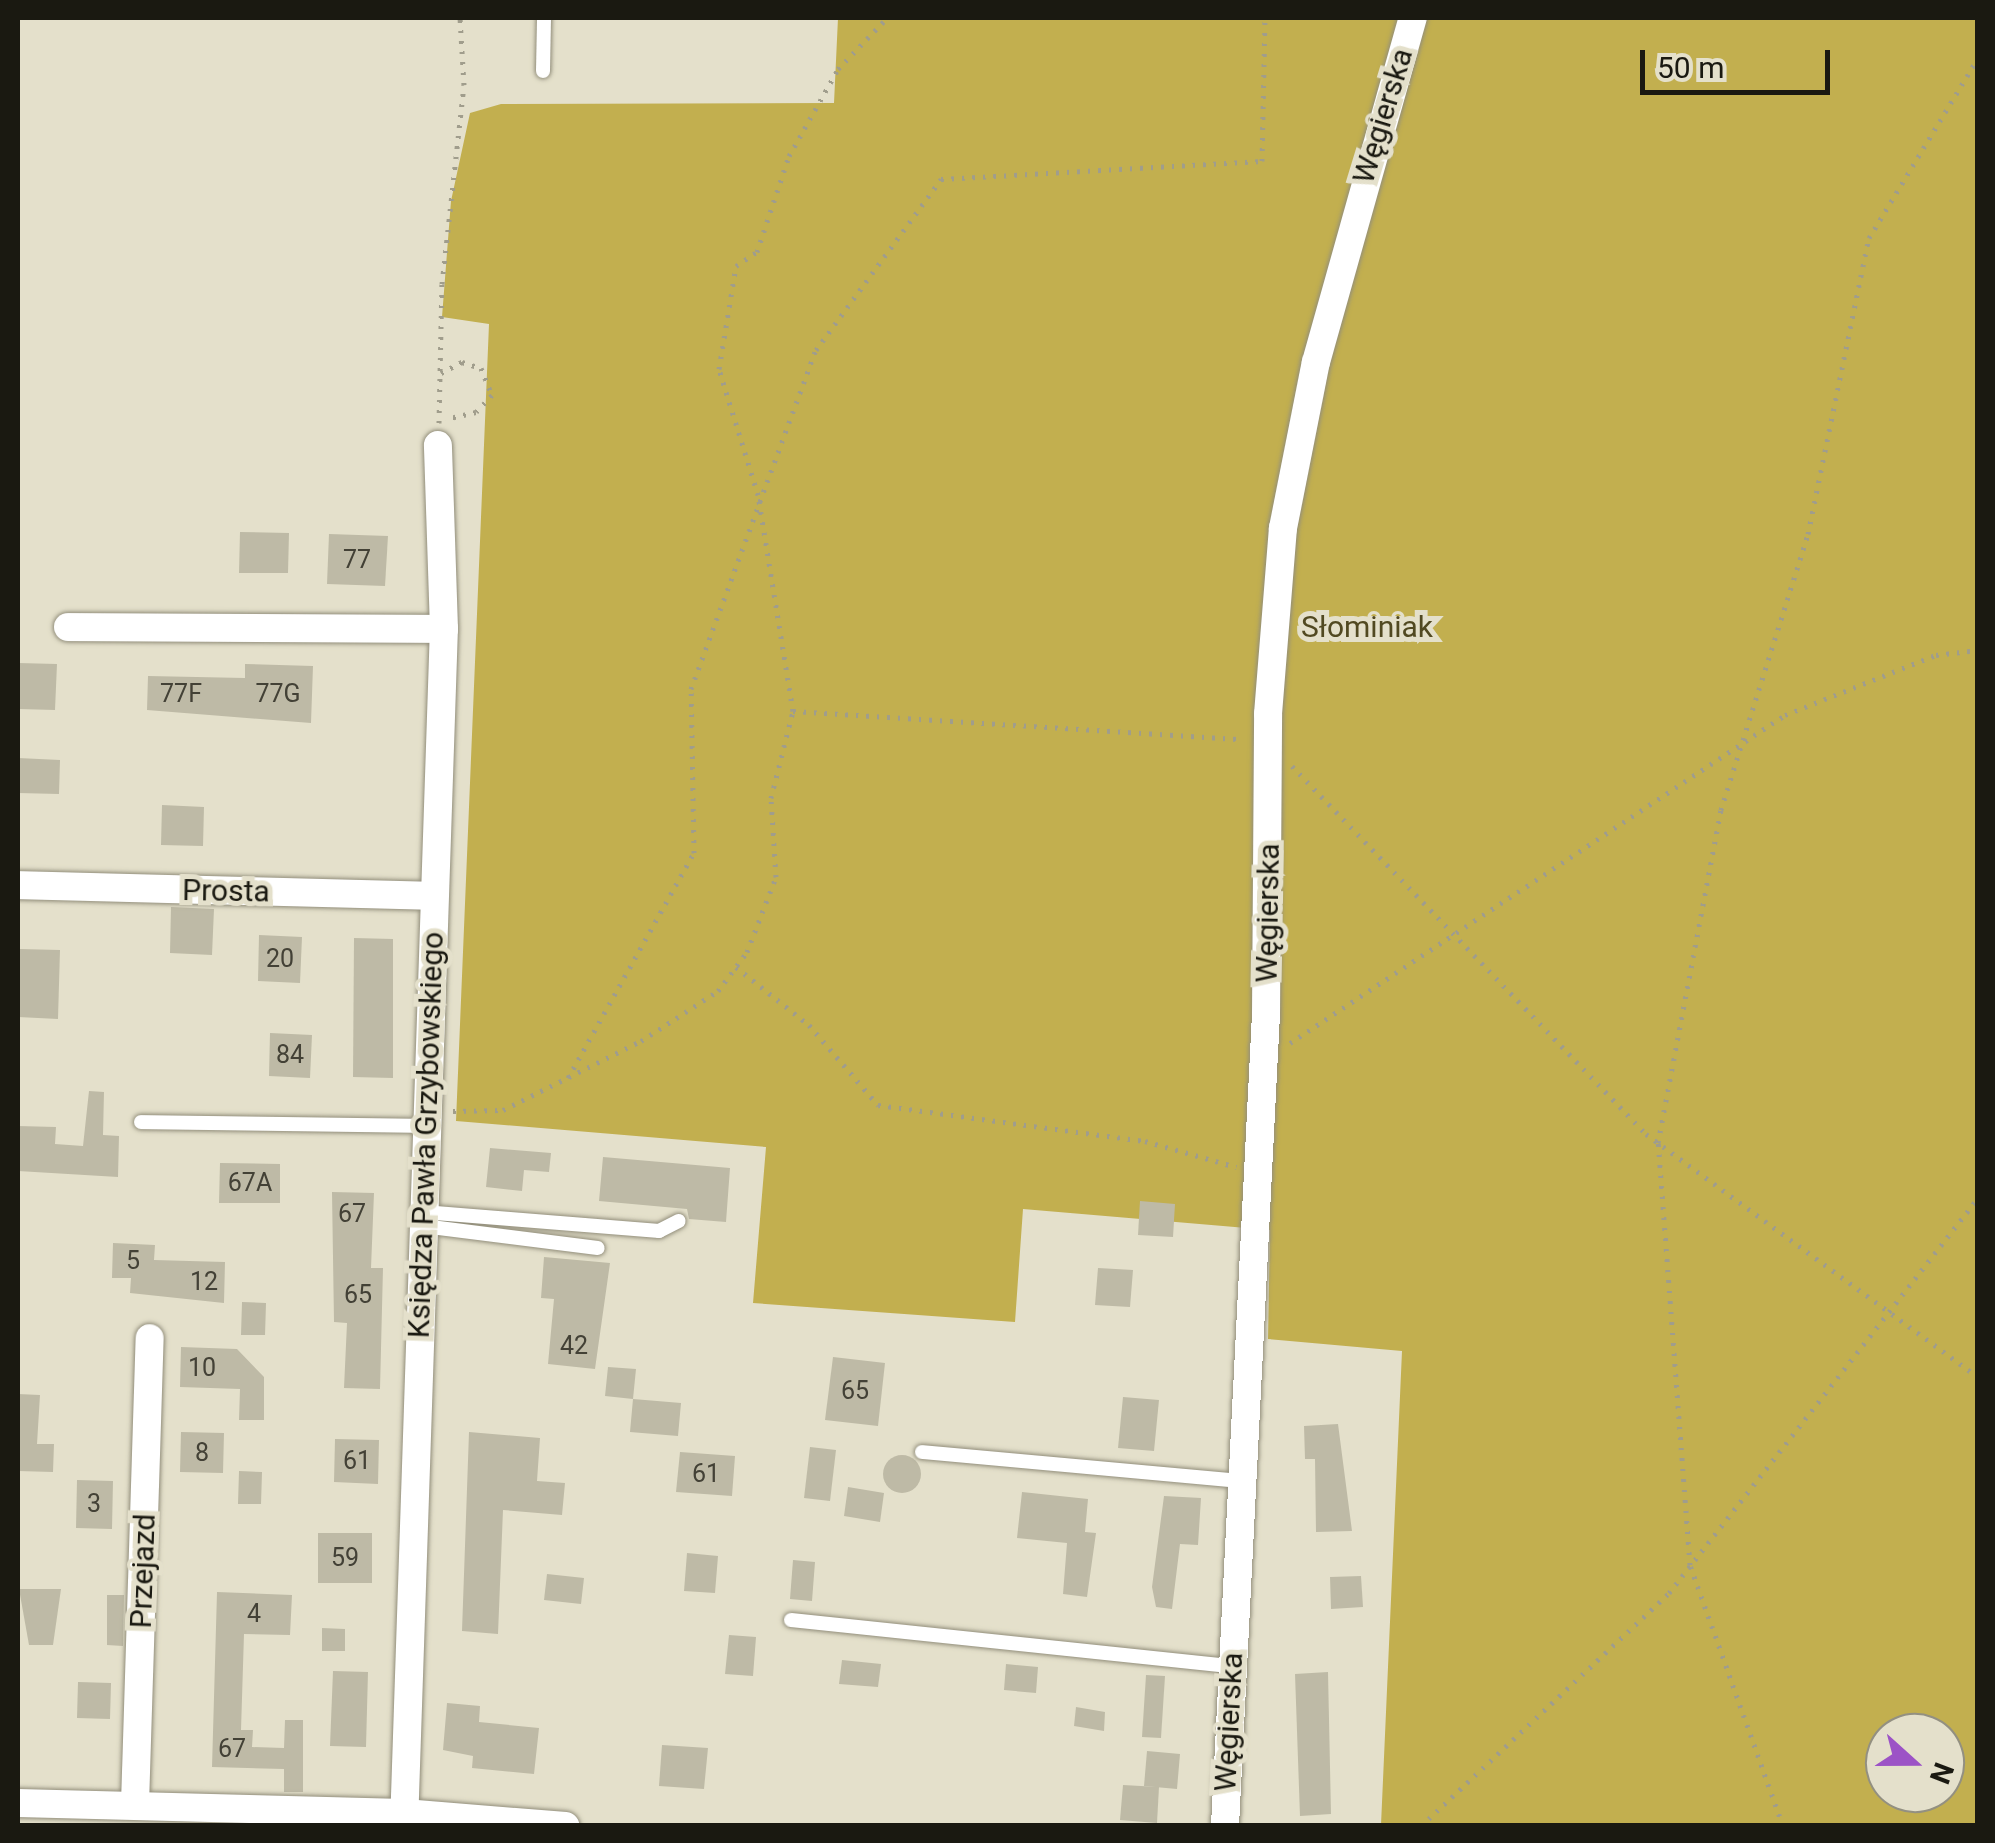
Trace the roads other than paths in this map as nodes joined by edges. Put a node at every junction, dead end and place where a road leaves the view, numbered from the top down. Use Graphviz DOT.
graph roads {
  1 [pos="544,18"];
  2 [pos="1413,18"];
  3 [pos="543,72"];
  4 [pos="438,433"];
  5 [pos="68,627"];
  6 [pos="444,629"];
  7 [pos="18,886"];
  8 [pos="434,896"];
  9 [pos="425,1119"];
  10 [pos="141,1122"];
  11 [pos="422,1219"];
  12 [pos="679,1221"];
  13 [pos="598,1248"];
  14 [pos="150,1338"];
  15 [pos="922,1452"];
  16 [pos="1242,1481"];
  17 [pos="791,1620"];
  18 [pos="1232,1666"];
  19 [pos="18,1802"];
  20 [pos="135,1804"];
  21 [pos="107,1814"];
  22 [pos="404,1819"];
  23 [pos="565,1826"];
  24 [pos="1225,1826"];
  1 -- 3 [label="lane"];
  2 -- 16 [label="street, Węgierska"];
  4 -- 6 [label="street, Księdza Pawła Grzybowskiego"];
  5 -- 6 [label="street"];
  6 -- 8 [label="street, Księdza Pawła Grzybowskiego"];
  7 -- 8 [label="street, Prosta"];
  8 -- 9 [label="street, Księdza Pawła Grzybowskiego"];
  9 -- 10 [label="lane"];
  9 -- 11 [label="street, Księdza Pawła Grzybowskiego"];
  11 -- 12 [label="lane"];
  11 -- 13 [label="lane"];
  11 -- 22 [label="street, Księdza Pawła Grzybowskiego"];
  14 -- 20 [label="street, Przejazd"];
  15 -- 16 [label="lane"];
  16 -- 18 [label="street, Węgierska"];
  17 -- 18 [label="lane"];
  18 -- 24 [label="street, Węgierska"];
  19 -- 21 [label="street"];
  20 -- 21 [label="street"];
  20 -- 22 [label="street"];
  22 -- 23 [label="street"];
}
